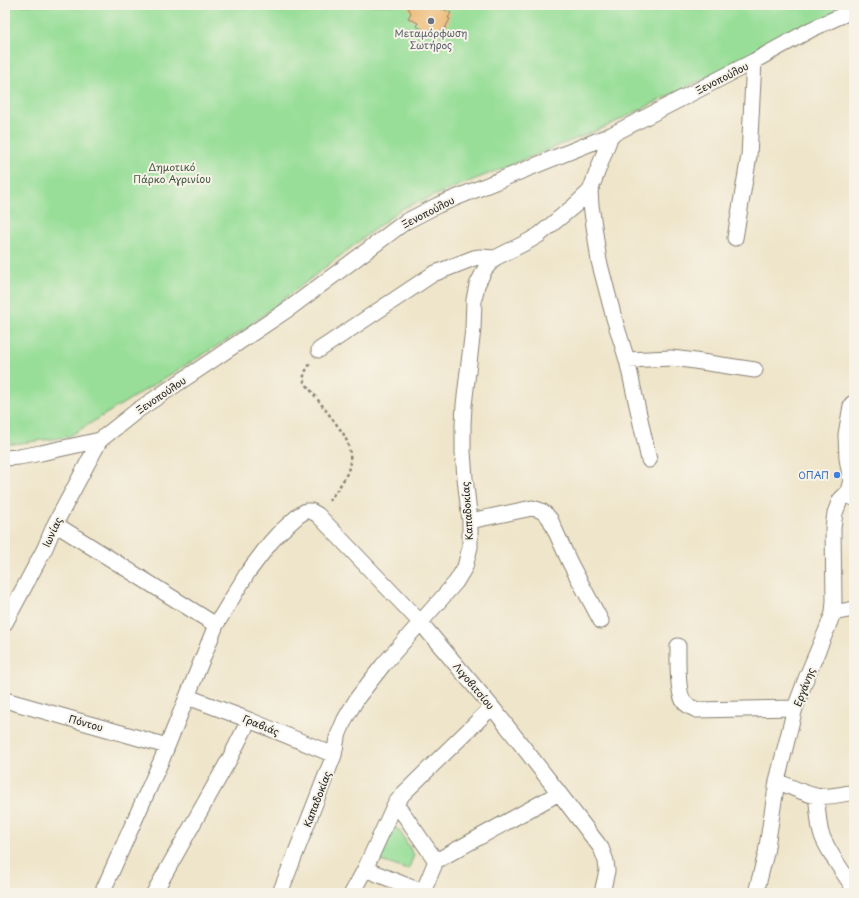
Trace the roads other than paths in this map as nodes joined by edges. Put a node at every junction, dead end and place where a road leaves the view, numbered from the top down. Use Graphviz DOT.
graph roads {
  1 [pos="854,10"];
  2 [pos="754,61"];
  3 [pos="611,135"];
  4 [pos="590,191"];
  5 [pos="735,238"];
  6 [pos="495,258"];
  7 [pos="319,350"];
  8 [pos="627,360"];
  9 [pos="756,370"];
  10 [pos="854,406"];
  11 [pos="100,440"];
  12 [pos="5,458"];
  13 [pos="649,460"];
  14 [pos="853,491"];
  15 [pos="470,521"];
  16 [pos="55,524"];
  17 [pos="854,609"];
  18 [pos="833,613"];
  19 [pos="601,620"];
  20 [pos="420,622"];
  21 [pos="5,623"];
  22 [pos="216,625"];
  23 [pos="678,646"];
  24 [pos="188,697"];
  25 [pos="5,700"];
  26 [pos="492,707"];
  27 [pos="795,708"];
  28 [pos="249,720"];
  29 [pos="167,746"];
  30 [pos="334,756"];
  31 [pos="777,781"];
  32 [pos="559,792"];
  33 [pos="854,792"];
  34 [pos="816,796"];
  35 [pos="395,804"];
  36 [pos="436,861"];
  37 [pos="365,869"];
  38 [pos="854,889"];
  39 [pos="102,893"];
  40 [pos="154,893"];
  41 [pos="280,893"];
  42 [pos="352,893"];
  43 [pos="424,893"];
  44 [pos="602,893"];
  45 [pos="756,893"];
  1 -- 2 [label="street, Ξενοπούλου"];
  2 -- 3 [label="street, Ξενοπούλου"];
  2 -- 5 [label="street"];
  3 -- 4 [label="street, Καπαδοκίας"];
  3 -- 11 [label="street, Ξενοπούλου"];
  4 -- 6 [label="street, Καπαδοκίας"];
  4 -- 8 [label="street"];
  6 -- 7 [label="street"];
  6 -- 15 [label="street, Καπαδοκίας"];
  8 -- 9 [label="street"];
  8 -- 13 [label="street"];
  10 -- 14 [label="main road"];
  11 -- 12 [label="street, Ξενοπούλου"];
  11 -- 16 [label="street, Ιωνίας"];
  14 -- 18 [label="street, Εργάνης"];
  15 -- 19 [label="street"];
  15 -- 20 [label="street, Καπαδοκίας"];
  16 -- 21 [label="street, Ιωνίας"];
  16 -- 22 [label="street"];
  17 -- 18 [label="street"];
  18 -- 27 [label="street, Εργάνης"];
  20 -- 22 [label="street, Λιγοβιτσίου"];
  20 -- 26 [label="street, Λιγοβιτσίου"];
  20 -- 30 [label="street, Καπαδοκίας"];
  22 -- 24 [label="street"];
  23 -- 27 [label="street"];
  24 -- 28 [label="street, Γραβιάς"];
  24 -- 29 [label="street"];
  25 -- 29 [label="street, Πόντου"];
  26 -- 32 [label="street, Λιγοβιτσίου"];
  26 -- 35 [label="street"];
  27 -- 31 [label="street, Εργάνης"];
  28 -- 30 [label="street, Γραβιάς"];
  28 -- 40 [label="street"];
  29 -- 39 [label="street"];
  30 -- 41 [label="street, Καπαδοκίας"];
  31 -- 34 [label="street"];
  31 -- 45 [label="street, Εργάνης"];
  32 -- 36 [label="street"];
  32 -- 44 [label="street, Λιγοβιτσίου"];
  33 -- 34 [label="street"];
  34 -- 38 [label="street"];
  35 -- 36 [label="street"];
  35 -- 37 [label="street"];
  36 -- 43 [label="street"];
  37 -- 42 [label="street"];
  37 -- 43 [label="street"];
}
